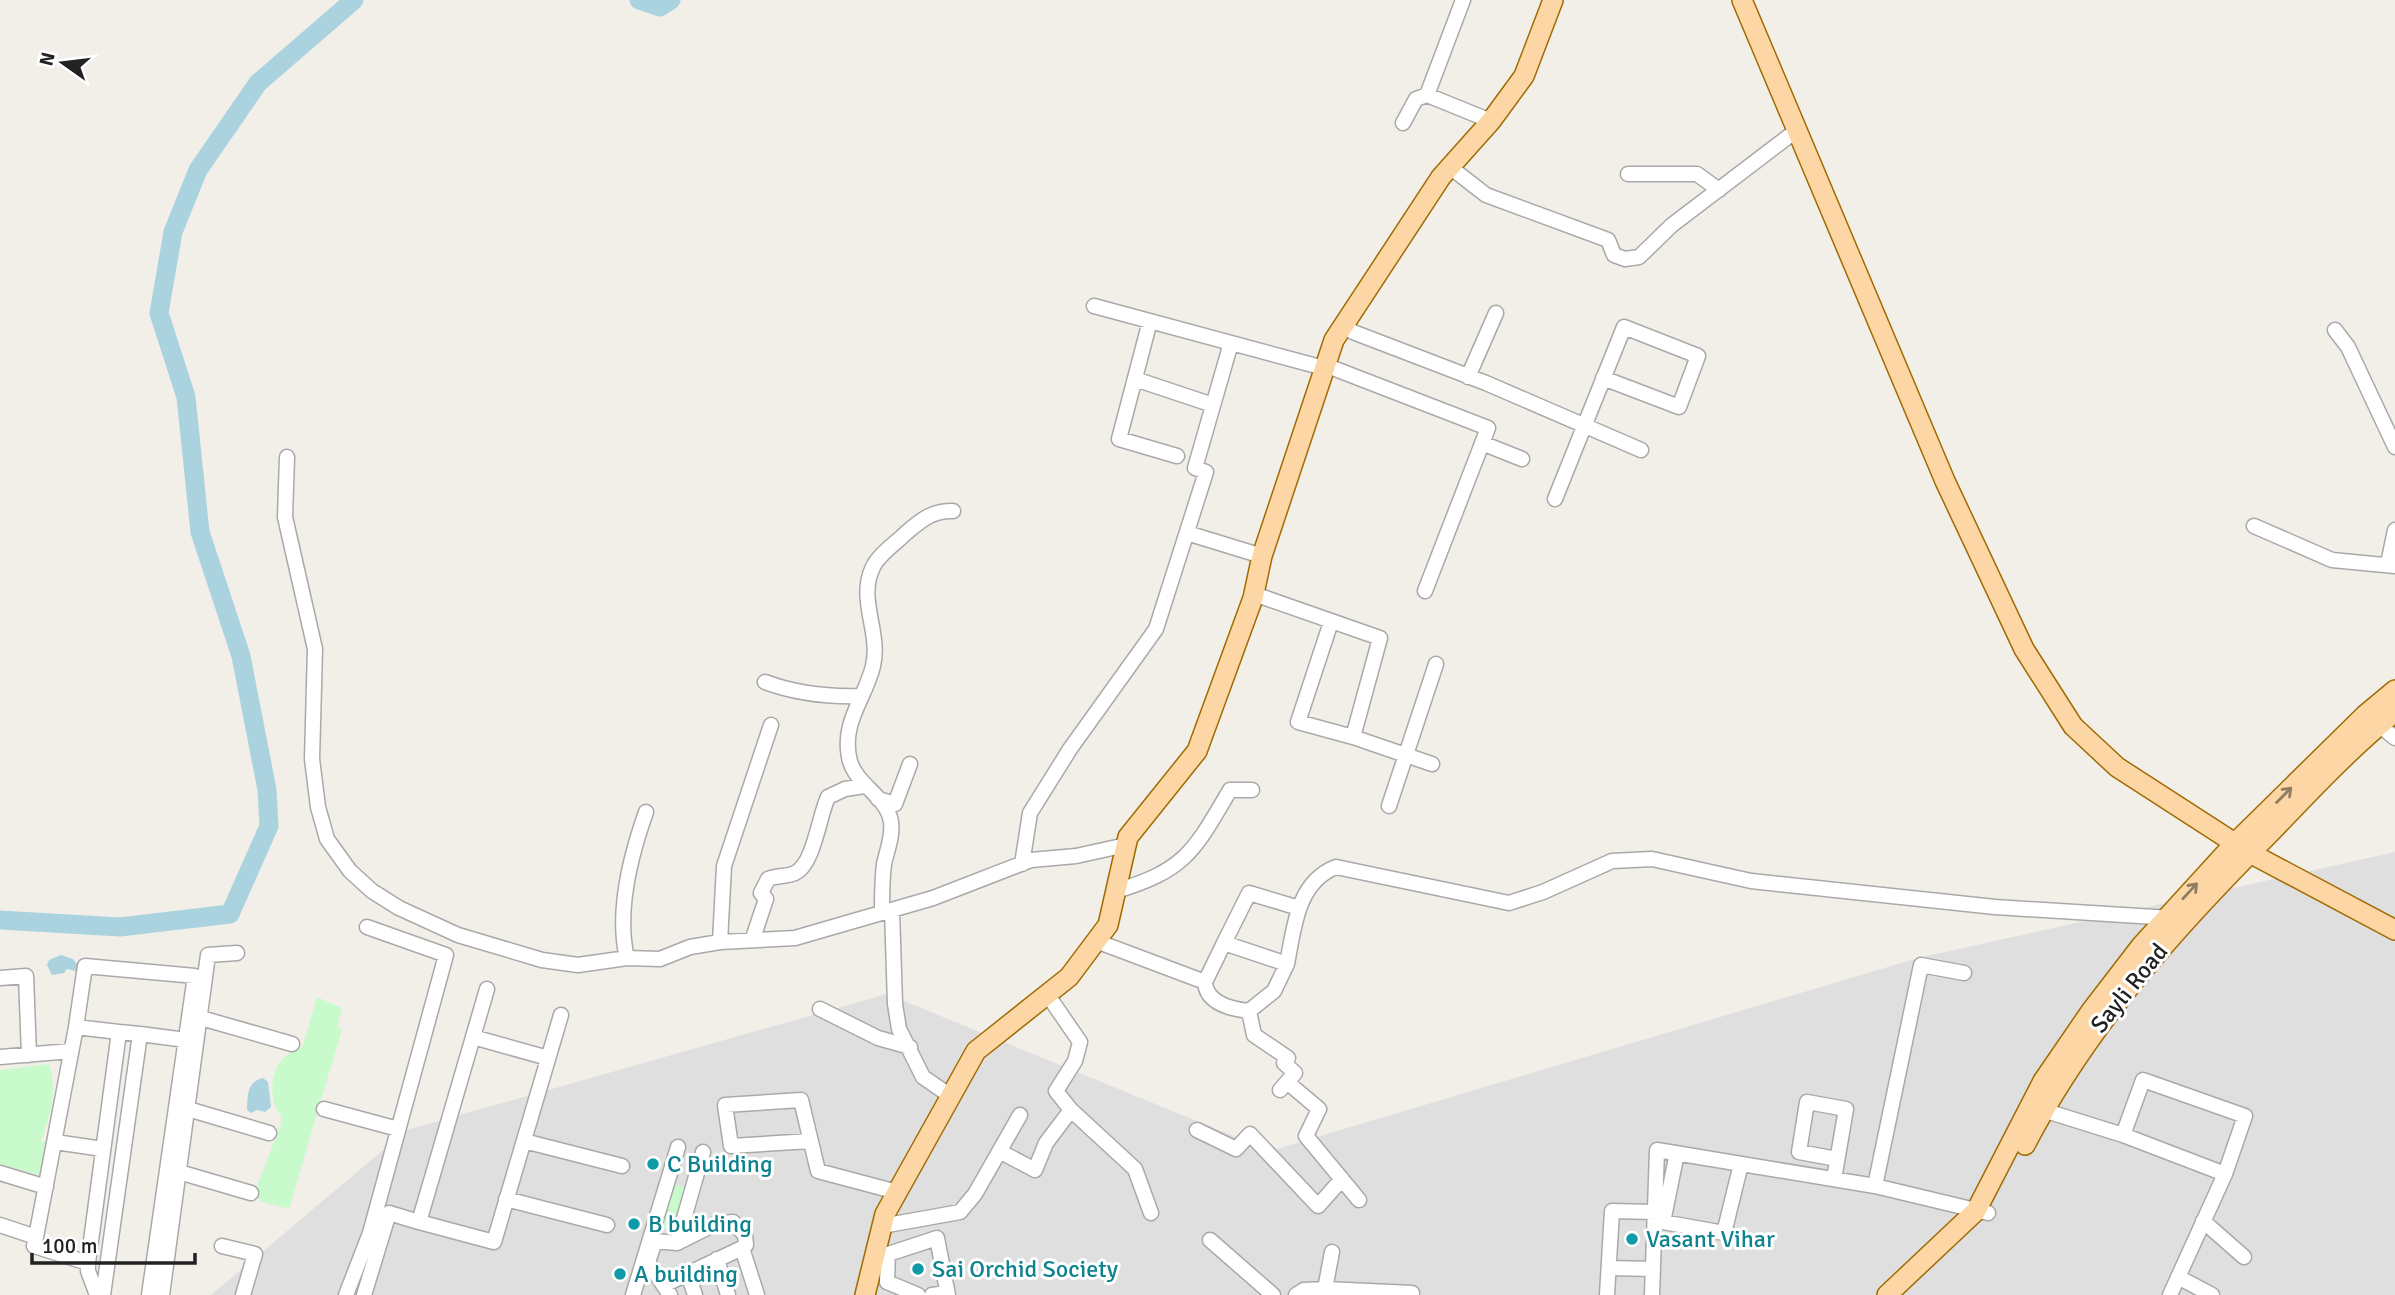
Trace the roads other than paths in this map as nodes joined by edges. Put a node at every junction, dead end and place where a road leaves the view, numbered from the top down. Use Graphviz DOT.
graph roads {
  1 [pos="1463,0"];
  2 [pos="1553,0"];
  3 [pos="1742,0"];
  4 [pos="1427,95"];
  5 [pos="1491,121"];
  6 [pos="1403,123"];
  7 [pos="1797,130"];
  8 [pos="1450,167"];
  9 [pos="1628,174"];
  10 [pos="1719,190"];
  11 [pos="1094,306"];
  12 [pos="1496,313"];
  13 [pos="1150,321"];
  14 [pos="1342,324"];
  15 [pos="2335,330"];
  16 [pos="1231,343"];
  17 [pos="1324,367"];
  18 [pos="1468,377"];
  19 [pos="1135,379"];
  20 [pos="1603,379"];
  21 [pos="1213,405"];
  22 [pos="1584,426"];
  23 [pos="1482,443"];
  24 [pos="2395,447"];
  25 [pos="1641,450"];
  26 [pos="1177,456"];
  27 [pos="286,457"];
  28 [pos="1522,459"];
  29 [pos="1555,499"];
  30 [pos="953,511"];
  31 [pos="2253,526"];
  32 [pos="2395,530"];
  33 [pos="1187,533"];
  34 [pos="1262,556"];
  35 [pos="2392,565"];
  36 [pos="1425,591"];
  37 [pos="1254,594"];
  38 [pos="1331,622"];
  39 [pos="1436,664"];
  40 [pos="765,682"];
  41 [pos="2395,690"];
  42 [pos="862,696"];
  43 [pos="2395,712"];
  44 [pos="771,725"];
  45 [pos="2379,725"];
  46 [pos="1353,737"];
  47 [pos="2395,738"];
  48 [pos="1406,757"];
  49 [pos="910,764"];
  50 [pos="1433,764"];
  51 [pos="864,786"];
  52 [pos="1252,790"];
  53 [pos="878,799"];
  54 [pos="1389,806"];
  55 [pos="646,813"];
  56 [pos="1126,845"];
  57 [pos="2242,848"];
  58 [pos="1022,864"];
  59 [pos="1116,891"];
  60 [pos="1298,908"];
  61 [pos="887,911"];
  62 [pos="2166,918"];
  63 [pos="2186,920"];
  64 [pos="367,927"];
  65 [pos="2395,930"];
  66 [pos="753,938"];
  67 [pos="1096,941"];
  68 [pos="720,942"];
  69 [pos="1224,943"];
  70 [pos="237,953"];
  71 [pos="627,958"];
  72 [pos="1287,964"];
  73 [pos="1964,973"];
  74 [pos="0,978"];
  75 [pos="1205,982"];
  76 [pos="487,989"];
  77 [pos="1047,994"];
  78 [pos="820,1009"];
  79 [pos="1249,1011"];
  80 [pos="561,1015"];
  81 [pos="201,1018"];
  82 [pos="76,1027"];
  83 [pos="120,1032"];
  84 [pos="140,1034"];
  85 [pos="473,1037"];
  86 [pos="186,1040"];
  87 [pos="292,1044"];
  88 [pos="910,1047"];
  89 [pos="71,1051"];
  90 [pos="29,1055"];
  91 [pos="0,1057"];
  92 [pos="548,1058"];
  93 [pos="949,1095"];
  94 [pos="324,1109"];
  95 [pos="188,1110"];
  96 [pos="1071,1110"];
  97 [pos="2043,1110"];
  98 [pos="1020,1115"];
  99 [pos="398,1129"];
  100 [pos="1197,1130"];
  101 [pos="269,1133"];
  102 [pos="2123,1135"];
  103 [pos="524,1141"];
  104 [pos="810,1141"];
  105 [pos="55,1142"];
  106 [pos="678,1147"];
  107 [pos="103,1149"];
  108 [pos="703,1152"];
  109 [pos="1001,1152"];
  110 [pos="1677,1153"];
  111 [pos="1838,1158"];
  112 [pos="1741,1164"];
  113 [pos="622,1166"];
  114 [pos="179,1172"];
  115 [pos="0,1173"];
  116 [pos="2225,1174"];
  117 [pos="1834,1179"];
  118 [pos="1342,1180"];
  119 [pos="1875,1186"];
  120 [pos="46,1187"];
  121 [pos="897,1192"];
  122 [pos="251,1194"];
  123 [pos="506,1199"];
  124 [pos="1359,1199"];
  125 [pos="1655,1212"];
  126 [pos="1982,1212"];
  127 [pos="1151,1213"];
  128 [pos="2203,1221"];
  129 [pos="419,1222"];
  130 [pos="0,1225"];
  131 [pos="607,1225"];
  132 [pos="882,1226"];
  133 [pos="36,1237"];
  134 [pos="1210,1240"];
  135 [pos="677,1243"];
  136 [pos="222,1246"];
  137 [pos="742,1248"];
  138 [pos="1332,1252"];
  139 [pos="881,1256"];
  140 [pos="2244,1257"];
  141 [pos="717,1259"];
  142 [pos="88,1263"];
  143 [pos="1609,1268"];
  144 [pos="1653,1269"];
  145 [pos="688,1274"];
  146 [pos="2178,1277"];
  147 [pos="1325,1289"];
  148 [pos="667,1290"];
  149 [pos="1412,1293"];
  150 [pos="948,1294"];
  151 [pos="97,1295"];
  152 [pos="103,1295"];
  153 [pos="149,1295"];
  154 [pos="162,1295"];
  155 [pos="243,1295"];
  156 [pos="346,1295"];
  157 [pos="364,1295"];
  158 [pos="633,1295"];
  159 [pos="695,1295"];
  160 [pos="728,1295"];
  161 [pos="757,1295"];
  162 [pos="864,1295"];
  163 [pos="918,1295"];
  164 [pos="932,1295"];
  165 [pos="1273,1295"];
  166 [pos="1296,1295"];
  167 [pos="1607,1295"];
  168 [pos="1652,1295"];
  169 [pos="1886,1295"];
  170 [pos="1905,1295"];
  171 [pos="2170,1295"];
  172 [pos="2212,1295"];
  1 -- 4 [label="street"];
  2 -- 5 [label="main road"];
  3 -- 7 [label="main road"];
  4 -- 5 [label="street"];
  4 -- 6 [label="street"];
  5 -- 8 [label="main road"];
  7 -- 10 [label="street"];
  7 -- 57 [label="main road"];
  8 -- 10 [label="street"];
  8 -- 14 [label="main road"];
  9 -- 10 [label="street"];
  11 -- 13 [label="street"];
  12 -- 18 [label="street"];
  13 -- 16 [label="street"];
  13 -- 19 [label="street"];
  14 -- 17 [label="main road"];
  14 -- 18 [label="street"];
  15 -- 24 [label="street"];
  16 -- 17 [label="street"];
  16 -- 21 [label="street"];
  17 -- 23 [label="street"];
  17 -- 34 [label="main road"];
  18 -- 22 [label="street"];
  19 -- 21 [label="street"];
  19 -- 26 [label="street"];
  20 -- 20 [label="street"];
  20 -- 22 [label="street"];
  21 -- 33 [label="street"];
  22 -- 25 [label="street"];
  22 -- 29 [label="street"];
  23 -- 28 [label="street"];
  23 -- 36 [label="street"];
  27 -- 71 [label="street"];
  30 -- 42 [label="street"];
  31 -- 35 [label="street"];
  32 -- 35 [label="street"];
  33 -- 34 [label="street"];
  33 -- 58 [label="street"];
  34 -- 37 [label="main road"];
  37 -- 38 [label="street"];
  37 -- 56 [label="main road"];
  38 -- 46 [label="street"];
  38 -- 46 [label="street"];
  39 -- 48 [label="street"];
  40 -- 42 [label="street"];
  57 -- 41 [label="main road, one-way"];
  42 -- 51 [label="street"];
  43 -- 45 [label="main road, Sayli Road"];
  44 -- 68 [label="street"];
  45 -- 47 [label="street"];
  45 -- 57 [label="main road, Sayli Road"];
  46 -- 48 [label="street"];
  48 -- 50 [label="street"];
  48 -- 54 [label="street"];
  49 -- 53 [label="street"];
  51 -- 53 [label="street"];
  51 -- 66 [label="street"];
  52 -- 59 [label="street"];
  53 -- 61 [label="street"];
  55 -- 71 [label="street"];
  56 -- 58 [label="street"];
  56 -- 59 [label="main road"];
  62 -- 57 [label="main road, one-way"];
  57 -- 63 [label="main road, Sayli Road"];
  57 -- 65 [label="main road"];
  58 -- 61 [label="street"];
  59 -- 67 [label="main road"];
  60 -- 62 [label="street"];
  60 -- 69 [label="street"];
  60 -- 72 [label="street"];
  61 -- 66 [label="street"];
  61 -- 88 [label="street"];
  62 -- 63 [label="street"];
  62 -- 126 [label="main road"];
  63 -- 97 [label="main road, Sayli Road"];
  64 -- 99 [label="street"];
  66 -- 68 [label="street"];
  67 -- 75 [label="street"];
  67 -- 77 [label="main road"];
  68 -- 71 [label="street"];
  69 -- 72 [label="street"];
  69 -- 75 [label="street"];
  70 -- 81 [label="street"];
  72 -- 79 [label="street"];
  73 -- 119 [label="street"];
  74 -- 90 [label="street"];
  75 -- 79 [label="street"];
  76 -- 85 [label="street"];
  77 -- 93 [label="main road"];
  77 -- 96 [label="street"];
  78 -- 88 [label="street"];
  79 -- 118 [label="street"];
  80 -- 92 [label="street"];
  81 -- 87 [label="street"];
  81 -- 95 [label="street"];
  82 -- 83 [label="street"];
  82 -- 86 [label="street"];
  82 -- 89 [label="street"];
  83 -- 84 [label="street"];
  83 -- 107 [label="street"];
  84 -- 86 [label="street"];
  84 -- 152 [label="street"];
  85 -- 92 [label="street"];
  85 -- 129 [label="street"];
  86 -- 153 [label="street"];
  88 -- 93 [label="street"];
  89 -- 90 [label="street"];
  89 -- 105 [label="street"];
  90 -- 91 [label="street"];
  92 -- 103 [label="street"];
  93 -- 121 [label="main road"];
  94 -- 99 [label="street"];
  95 -- 101 [label="street"];
  95 -- 114 [label="street"];
  96 -- 109 [label="street"];
  96 -- 127 [label="street"];
  97 -- 102 [label="street"];
  97 -- 126 [label="main road, Sayli Road"];
  98 -- 109 [label="street"];
  99 -- 156 [label="street"];
  100 -- 118 [label="street"];
  102 -- 116 [label="street"];
  102 -- 116 [label="street"];
  103 -- 113 [label="street"];
  103 -- 123 [label="street"];
  104 -- 104 [label="street"];
  104 -- 121 [label="street"];
  105 -- 107 [label="street"];
  105 -- 120 [label="street"];
  106 -- 158 [label="street"];
  107 -- 142 [label="street"];
  108 -- 135 [label="street"];
  109 -- 132 [label="street"];
  110 -- 112 [label="street"];
  110 -- 112 [label="street"];
  110 -- 125 [label="street"];
  111 -- 111 [label="street"];
  111 -- 117 [label="street"];
  112 -- 117 [label="street"];
  114 -- 122 [label="street"];
  114 -- 154 [label="street"];
  115 -- 120 [label="street"];
  116 -- 128 [label="street"];
  117 -- 119 [label="street"];
  118 -- 124 [label="street"];
  119 -- 126 [label="street"];
  120 -- 133 [label="street"];
  121 -- 132 [label="main road"];
  123 -- 129 [label="street"];
  123 -- 131 [label="street"];
  125 -- 143 [label="street"];
  125 -- 144 [label="street"];
  126 -- 169 [label="main road"];
  126 -- 170 [label="main road, Sayli Road"];
  128 -- 140 [label="street"];
  128 -- 146 [label="street"];
  129 -- 157 [label="street"];
  130 -- 133 [label="street"];
  132 -- 139 [label="main road"];
  133 -- 142 [label="street"];
  134 -- 165 [label="street"];
  135 -- 137 [label="street"];
  135 -- 148 [label="street"];
  136 -- 155 [label="street"];
  137 -- 141 [label="street"];
  137 -- 161 [label="street"];
  138 -- 147 [label="street"];
  139 -- 150 [label="street"];
  139 -- 162 [label="main road"];
  139 -- 163 [label="street"];
  141 -- 145 [label="street"];
  141 -- 160 [label="street"];
  142 -- 151 [label="street"];
  143 -- 144 [label="street"];
  143 -- 167 [label="street"];
  144 -- 168 [label="street"];
  145 -- 148 [label="street"];
  145 -- 159 [label="street"];
  146 -- 171 [label="street"];
  146 -- 172 [label="street"];
  147 -- 149 [label="street"];
  147 -- 166 [label="street"];
  150 -- 164 [label="street"];
}
